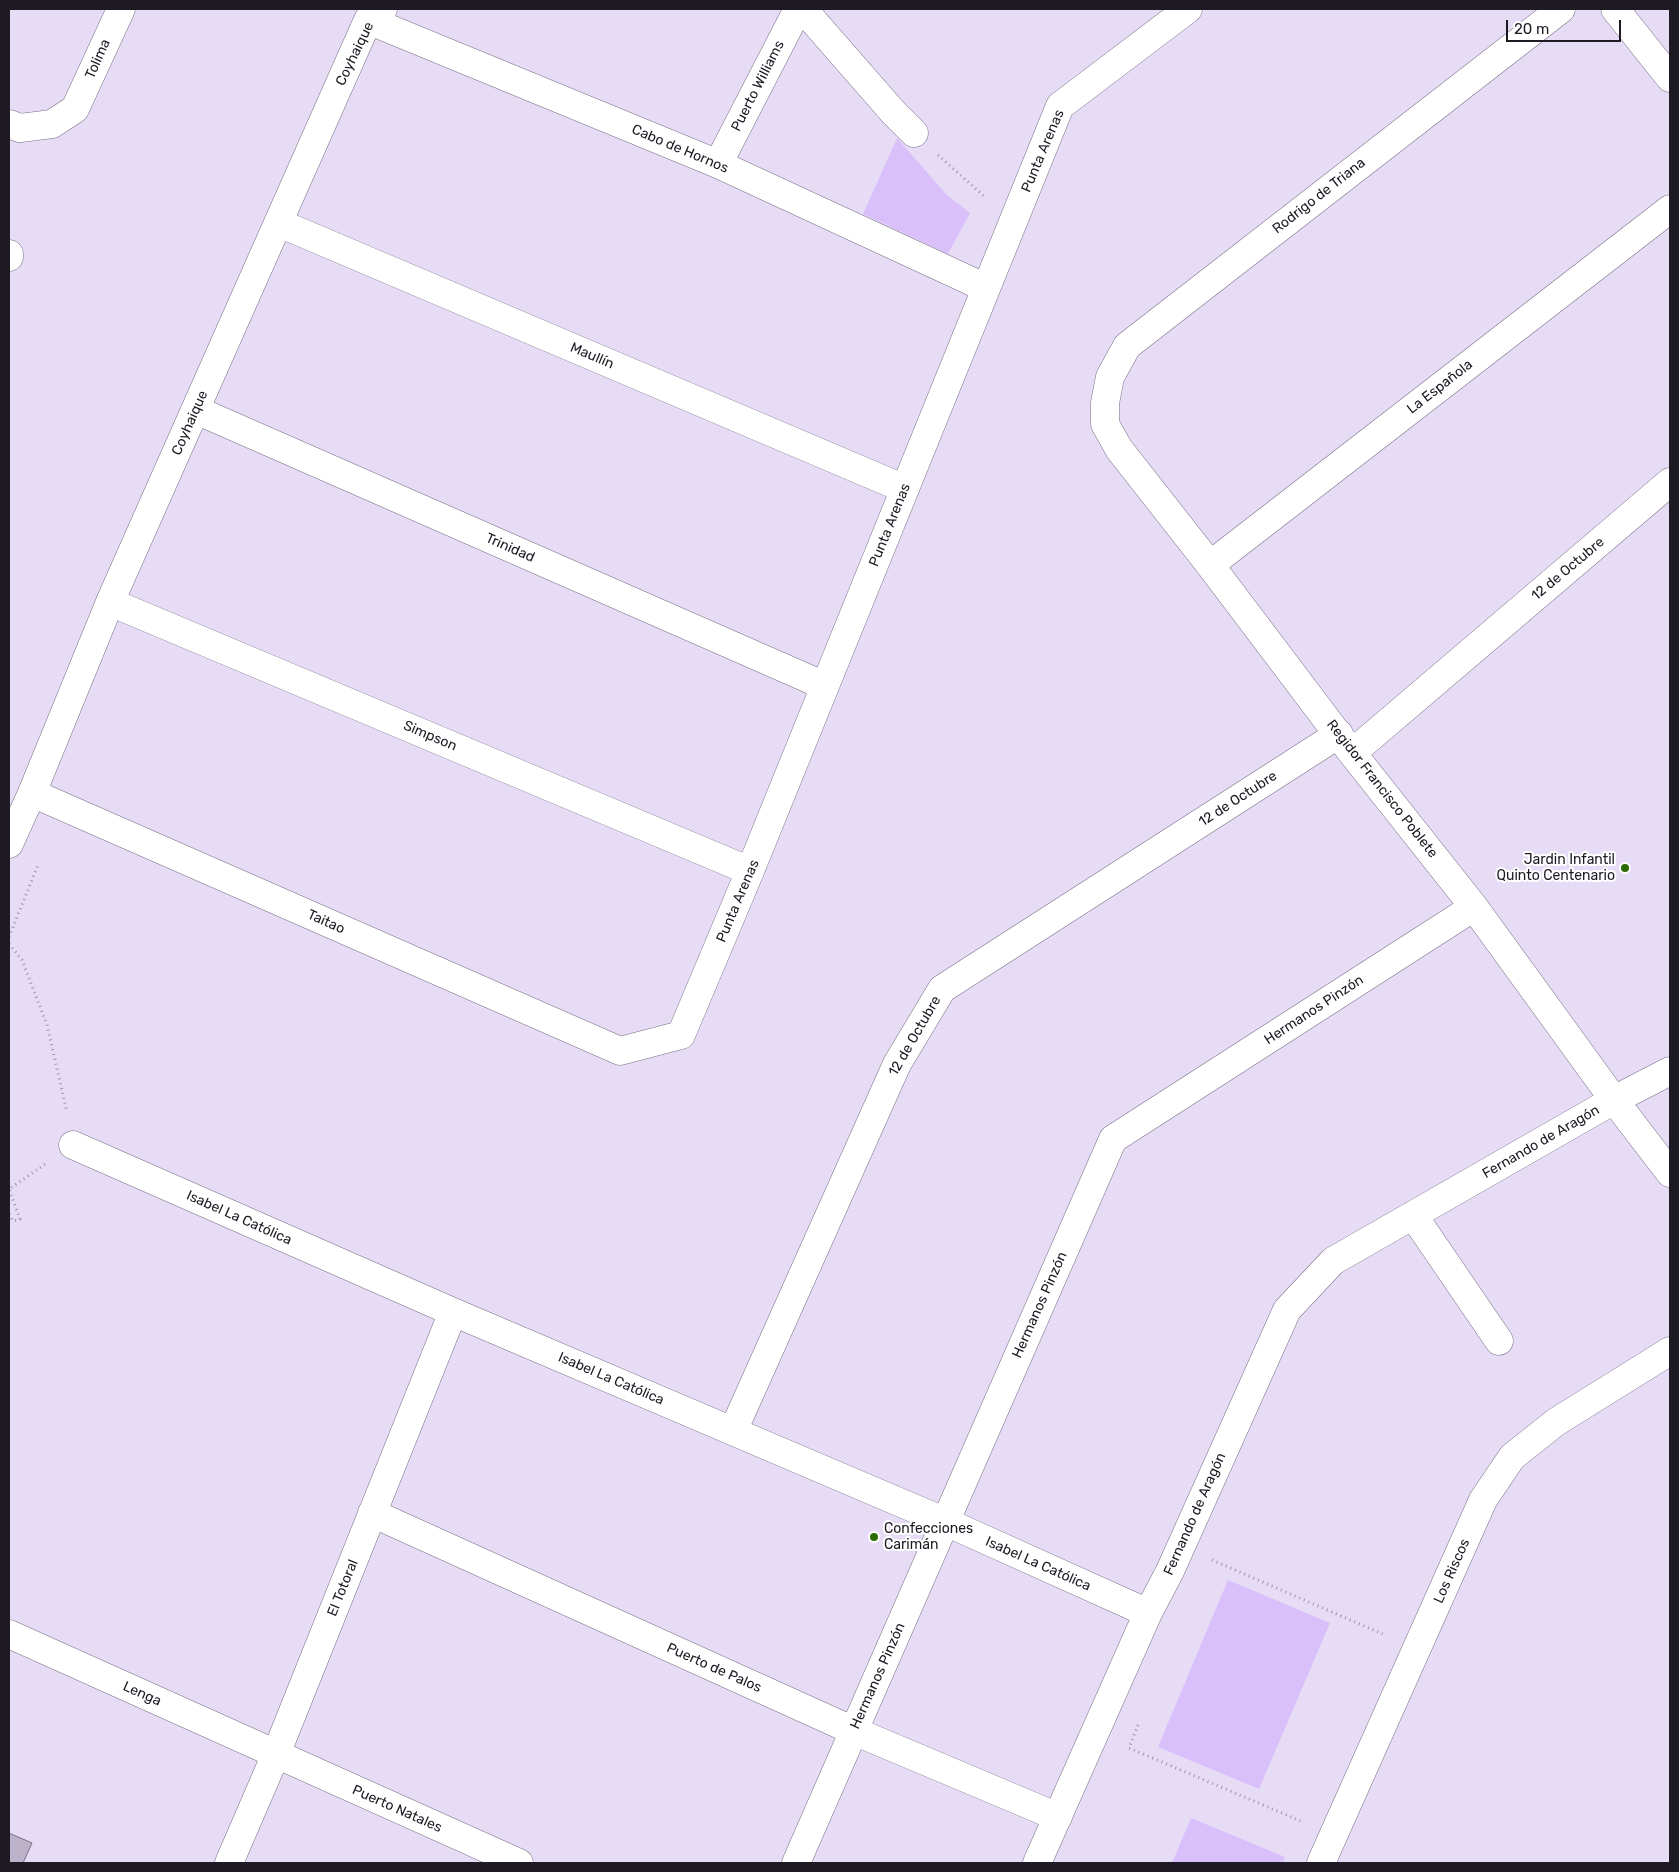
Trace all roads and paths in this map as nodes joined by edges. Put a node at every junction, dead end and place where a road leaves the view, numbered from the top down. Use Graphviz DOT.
graph roads {
  1 [pos="121,9"];
  2 [pos="798,9"];
  3 [pos="803,9"];
  4 [pos="1188,9"];
  5 [pos="1561,9"];
  6 [pos="1615,9"];
  7 [pos="375,15"];
  8 [pos="1670,78"];
  9 [pos="9,124"];
  10 [pos="914,133"];
  11 [pos="718,164"];
  12 [pos="1670,209"];
  13 [pos="1012,222"];
  14 [pos="279,223"];
  15 [pos="986,288"];
  16 [pos="1105,403"];
  17 [pos="196,410"];
  18 [pos="1670,482"];
  19 [pos="905,489"];
  20 [pos="1210,564"];
  21 [pos="110,602"];
  22 [pos="825,686"];
  23 [pos="1346,743"];
  24 [pos="32,793"];
  25 [pos="9,844"];
  26 [pos="41,857"];
  27 [pos="750,871"];
  28 [pos="1474,907"];
  29 [pos="9,937"];
  30 [pos="9,944"];
  31 [pos="620,1051"];
  32 [pos="1670,1071"];
  33 [pos="1614,1100"];
  34 [pos="74,1145"];
  35 [pos="1670,1173"];
  36 [pos="9,1214"];
  37 [pos="1413,1215"];
  38 [pos="453,1312"];
  39 [pos="1499,1341"];
  40 [pos="1670,1351"];
  41 [pos="732,1430"];
  42 [pos="372,1513"];
  43 [pos="946,1522"];
  44 [pos="1241,1572"];
  45 [pos="1148,1614"];
  46 [pos="9,1634"];
  47 [pos="1388,1636"];
  48 [pos="1140,1722"];
  49 [pos="854,1731"];
  50 [pos="276,1754"];
  51 [pos="1058,1817"];
  52 [pos="1307,1823"];
  53 [pos="229,1863"];
  54 [pos="518,1863"];
  55 [pos="796,1863"];
  56 [pos="1037,1863"];
  57 [pos="1321,1863"];
  1 -- 9 [label="street, Tolima"];
  2 -- 11 [label="street, Puerto Williams"];
  3 -- 10 [label="street"];
  4 -- 13 [label="street, Punta Arenas"];
  5 -- 16 [label="street, Rodrigo de Triana"];
  6 -- 8 [label="street"];
  7 -- 11 [label="street, Cabo de Hornos"];
  7 -- 14 [label="street, Coyhaique"];
  10 -- 13 [label="path"];
  11 -- 15 [label="street, Cabo de Hornos"];
  12 -- 20 [label="street, La Española"];
  13 -- 15 [label="street, Punta Arenas"];
  14 -- 17 [label="street, Coyhaique"];
  14 -- 19 [label="street, Maullín"];
  15 -- 19 [label="street, Punta Arenas"];
  16 -- 20 [label="street, Regidor Francisco Poblete"];
  17 -- 21 [label="street, Coyhaique"];
  17 -- 22 [label="street, Trinidad"];
  18 -- 23 [label="street, 12 de Octubre"];
  19 -- 22 [label="street, Punta Arenas"];
  20 -- 23 [label="street, Regidor Francisco Poblete"];
  21 -- 24 [label="street, Coyhaique"];
  21 -- 27 [label="street, Simpson"];
  22 -- 27 [label="street, Punta Arenas"];
  23 -- 28 [label="street, Regidor Francisco Poblete"];
  23 -- 41 [label="street, 12 de Octubre"];
  24 -- 25 [label="street, Coyhaique"];
  24 -- 31 [label="street, Taitao"];
  26 -- 29 [label="path"];
  27 -- 31 [label="street, Punta Arenas"];
  28 -- 33 [label="street, Regidor Francisco Poblete"];
  28 -- 43 [label="street, Hermanos Pinzón"];
  30 -- 34 [label="path"];
  32 -- 33 [label="street, Fernando de Aragón"];
  33 -- 35 [label="street, Regidor Francisco Poblete"];
  33 -- 37 [label="street, Fernando de Aragón"];
  34 -- 36 [label="path"];
  34 -- 38 [label="street, Isabel La Católica"];
  37 -- 39 [label="street"];
  37 -- 45 [label="street, Fernando de Aragón"];
  38 -- 41 [label="street, Isabel La Católica"];
  38 -- 42 [label="street, El Totoral"];
  40 -- 57 [label="street, Los Riscos"];
  41 -- 43 [label="street, Isabel La Católica"];
  42 -- 49 [label="street, Puerto de Palos"];
  42 -- 50 [label="street, El Totoral"];
  43 -- 45 [label="street, Isabel La Católica"];
  43 -- 49 [label="street, Hermanos Pinzón"];
  44 -- 47 [label="path"];
  45 -- 51 [label="street, Fernando de Aragón"];
  46 -- 50 [label="street, Lenga"];
  48 -- 52 [label="path"];
  49 -- 51 [label="street, Puerto de Palos"];
  49 -- 55 [label="street, Hermanos Pinzón"];
  50 -- 53 [label="street, El Totoral"];
  50 -- 54 [label="street, Puerto Natales"];
  51 -- 56 [label="street, Fernando de Aragón"];
}
